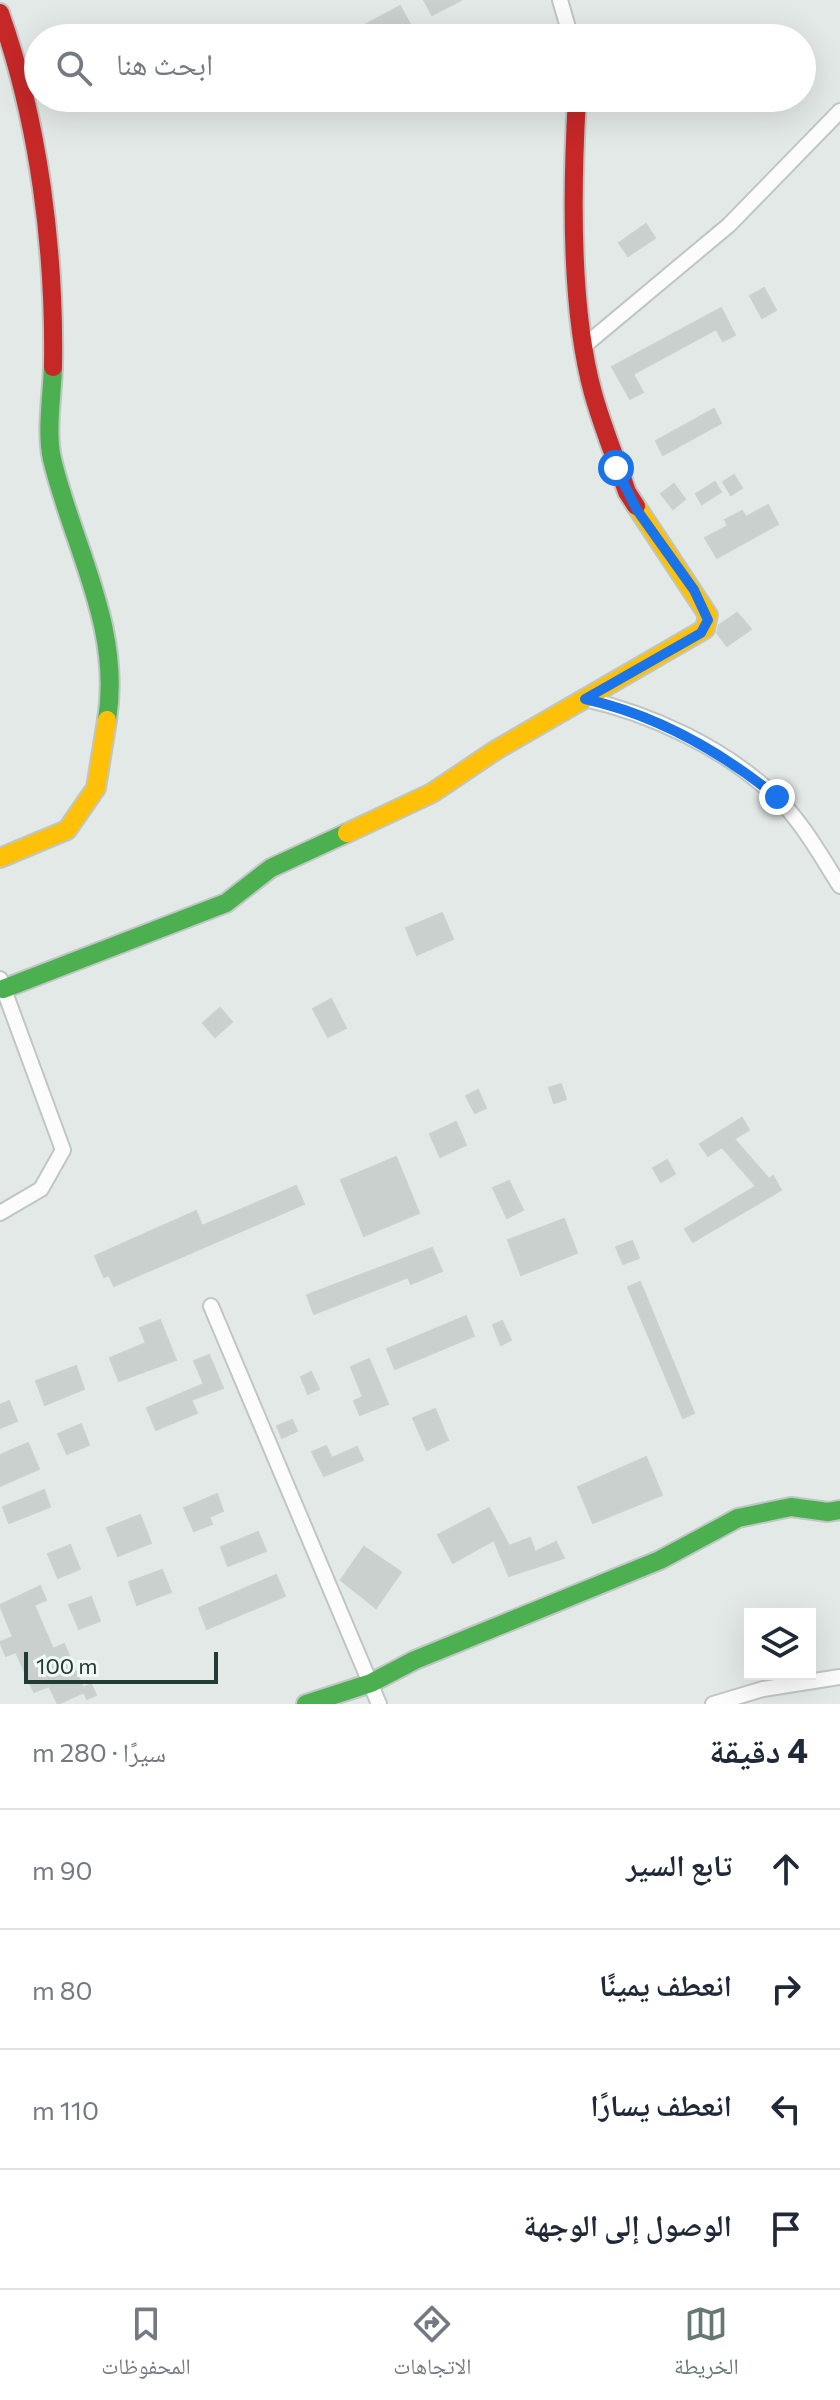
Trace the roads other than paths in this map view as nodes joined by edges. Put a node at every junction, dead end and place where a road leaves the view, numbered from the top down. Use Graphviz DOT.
graph roads {
  1 [pos="560,0"];
  2 [pos="0,13"];
  3 [pos="567,24"];
  4 [pos="24,104"];
  5 [pos="840,111"];
  6 [pos="26,112"];
  7 [pos="576,112"];
  8 [pos="584,346"];
  9 [pos="585,699"];
  10 [pos="0,858"];
  11 [pos="840,886"];
  12 [pos="2,984"];
  13 [pos="0,1213"];
  14 [pos="211,1306"];
  15 [pos="840,1510"];
  16 [pos="840,1677"];
  17 [pos="371,1683"];
  18 [pos="306,1704"];
  19 [pos="379,1704"];
  20 [pos="713,1704"];
  1 -- 3 [label="street"];
  2 -- 4 [label="street"];
  5 -- 8 [label="street"];
  6 -- 10 [label="street"];
  7 -- 8 [label="street"];
  8 -- 9 [label="street"];
  9 -- 11 [label="street"];
  9 -- 12 [label="street"];
  12 -- 13 [label="street"];
  14 -- 17 [label="street"];
  15 -- 17 [label="street"];
  16 -- 20 [label="street"];
  17 -- 18 [label="street"];
  17 -- 19 [label="street"];
}
